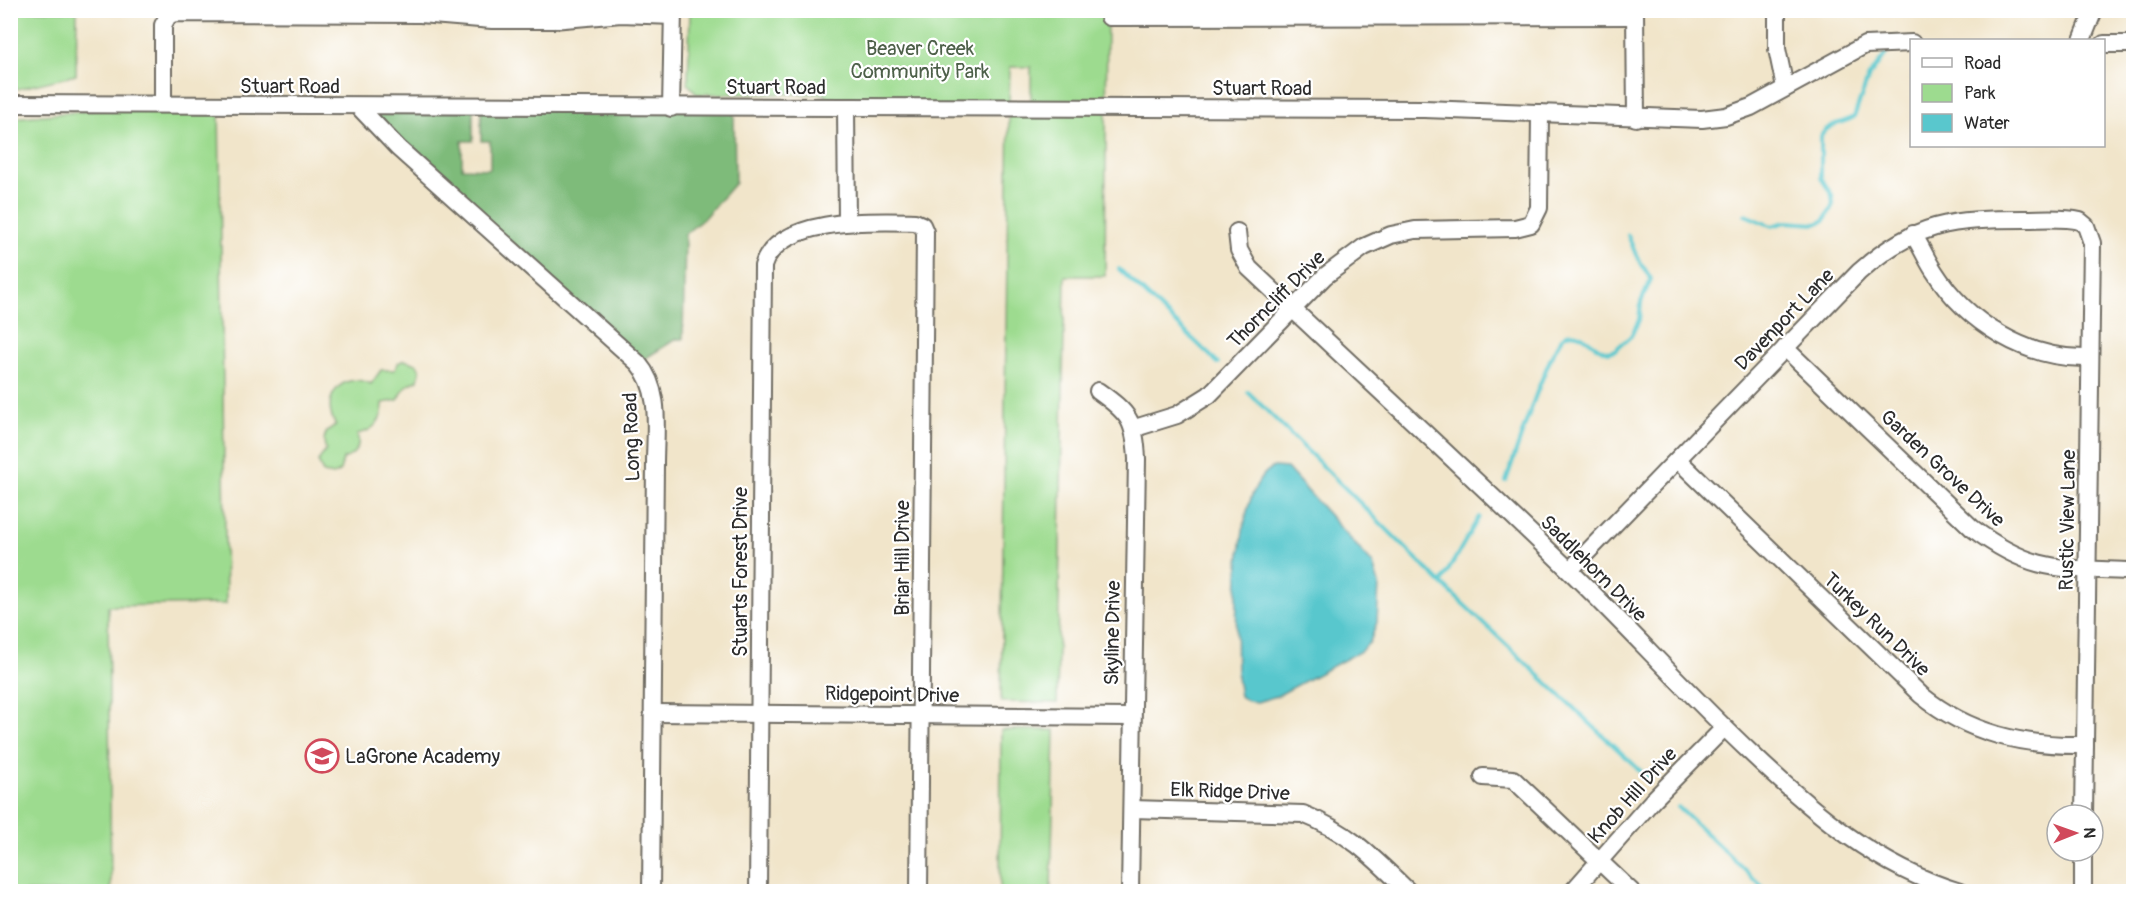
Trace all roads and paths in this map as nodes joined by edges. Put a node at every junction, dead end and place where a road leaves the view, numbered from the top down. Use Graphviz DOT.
graph roads {
  1 [pos="1777,10"];
  2 [pos="2094,10"];
  3 [pos="673,13"];
  4 [pos="1183,13"];
  5 [pos="1635,13"];
  6 [pos="1109,16"];
  7 [pos="2082,39"];
  8 [pos="1910,43"];
  9 [pos="2105,44"];
  10 [pos="2133,44"];
  11 [pos="1785,87"];
  12 [pos="10,104"];
  13 [pos="163,104"];
  14 [pos="359,107"];
  15 [pos="671,108"];
  16 [pos="846,108"];
  17 [pos="1540,113"];
  18 [pos="1636,118"];
  19 [pos="847,221"];
  20 [pos="2086,226"];
  21 [pos="1237,232"];
  22 [pos="1913,234"];
  23 [pos="1293,310"];
  24 [pos="1785,348"];
  25 [pos="2089,358"];
  26 [pos="1098,391"];
  27 [pos="1134,428"];
  28 [pos="1678,460"];
  29 [pos="2087,569"];
  30 [pos="1570,570"];
  31 [pos="2133,571"];
  32 [pos="653,713"];
  33 [pos="760,714"];
  34 [pos="922,716"];
  35 [pos="1132,717"];
  36 [pos="1724,728"];
  37 [pos="2085,745"];
  38 [pos="1483,777"];
  39 [pos="2084,803"];
  40 [pos="1132,809"];
  41 [pos="1600,862"];
  42 [pos="2083,863"];
  43 [pos="651,891"];
  44 [pos="758,891"];
  45 [pos="920,891"];
  46 [pos="1130,891"];
  47 [pos="1409,891"];
  48 [pos="1572,891"];
  49 [pos="1632,891"];
  50 [pos="1960,891"];
  51 [pos="2083,891"];
  1 -- 11 [label="street"];
  2 -- 7 [label="street"];
  3 -- 13 [label="street"];
  3 -- 15 [label="street"];
  4 -- 5 [label="street"];
  4 -- 6 [label="street"];
  5 -- 18 [label="street"];
  8 -- 11 [label="street, Stuart Road"];
  9 -- 10 [label="street"];
  11 -- 18 [label="street, Stuart Road"];
  12 -- 13 [label="street, Stuart Road"];
  13 -- 14 [label="street, Stuart Road"];
  14 -- 15 [label="street, Stuart Road"];
  14 -- 32 [label="street, Long Road"];
  15 -- 16 [label="street, Stuart Road"];
  16 -- 17 [label="street, Stuart Road"];
  16 -- 19 [label="street"];
  17 -- 18 [label="street, Stuart Road"];
  17 -- 23 [label="street, Thorncliff Drive"];
  19 -- 33 [label="street, Stuarts Forest Drive"];
  19 -- 34 [label="street, Briar Hill Drive"];
  20 -- 22 [label="street, Davenport Lane"];
  20 -- 25 [label="street, Rustic View Lane"];
  21 -- 23 [label="street, Saddlehorn Drive"];
  22 -- 24 [label="street, Davenport Lane"];
  22 -- 25 [label="street"];
  23 -- 27 [label="street, Thorncliff Drive"];
  23 -- 30 [label="street, Saddlehorn Drive"];
  24 -- 28 [label="street, Davenport Lane"];
  24 -- 29 [label="street, Garden Grove Drive"];
  25 -- 29 [label="street, Rustic View Lane"];
  26 -- 27 [label="street"];
  27 -- 35 [label="street, Skyline Drive"];
  28 -- 30 [label="street, Davenport Lane"];
  28 -- 37 [label="street, Turkey Run Drive"];
  29 -- 31 [label="street, Garden Grove Drive"];
  29 -- 37 [label="street, Rustic View Lane"];
  30 -- 36 [label="street, Saddlehorn Drive"];
  32 -- 33 [label="street, Ridgepoint Drive"];
  32 -- 43 [label="street, Long Road"];
  33 -- 34 [label="street, Ridgepoint Drive"];
  33 -- 44 [label="street, Stuarts Forest Drive"];
  34 -- 35 [label="street, Ridgepoint Drive"];
  34 -- 45 [label="street, Briar Hill Drive"];
  35 -- 40 [label="street, Skyline Drive"];
  36 -- 41 [label="street, Knob Hill Drive"];
  36 -- 50 [label="street, Saddlehorn Drive"];
  37 -- 39 [label="street, Rustic View Lane"];
  38 -- 41 [label="street"];
  40 -- 46 [label="street, Skyline Drive"];
  40 -- 47 [label="street, Elk Ridge Drive"];
  41 -- 48 [label="street, Knob Hill Drive"];
  41 -- 49 [label="street"];
  42 -- 51 [label="street"];
}
